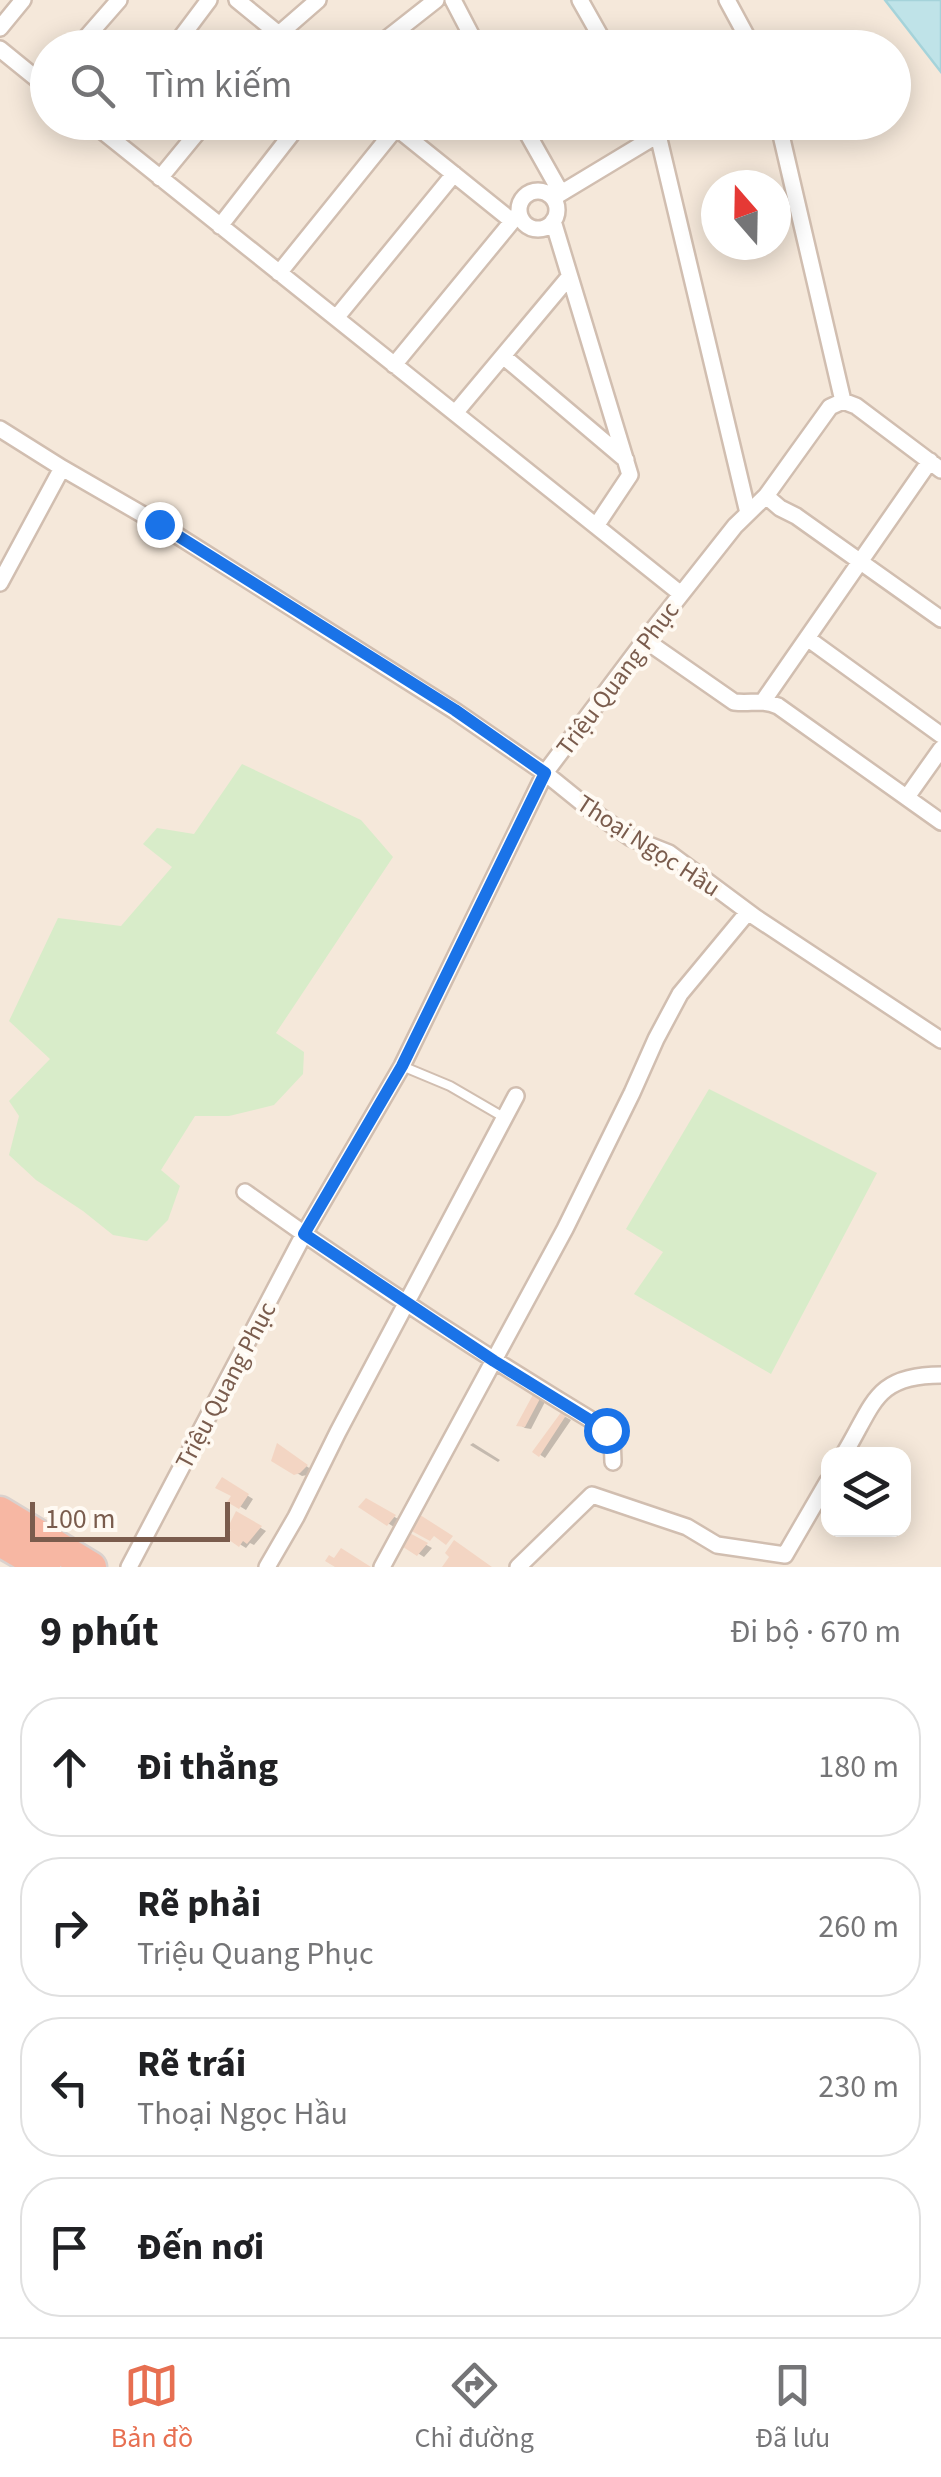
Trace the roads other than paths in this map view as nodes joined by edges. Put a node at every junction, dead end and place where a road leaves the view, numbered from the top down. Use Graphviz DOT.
graph roads {
  1 [pos="23,0"];
  2 [pos="118,0"];
  3 [pos="209,0"];
  4 [pos="237,0"];
  5 [pos="318,0"];
  6 [pos="436,0"];
  7 [pos="453,0"];
  8 [pos="580,0"];
  9 [pos="727,0"];
  10 [pos="0,28"];
  11 [pos="93,30"];
  12 [pos="186,30"];
  13 [pos="273,30"];
  14 [pos="283,30"];
  15 [pos="398,30"];
  16 [pos="469,30"];
  17 [pos="597,30"];
  18 [pos="743,30"];
  19 [pos="0,49"];
  20 [pos="30,72"];
  21 [pos="123,140"];
  22 [pos="191,140"];
  23 [pos="287,140"];
  24 [pos="383,140"];
  25 [pos="415,140"];
  26 [pos="529,140"];
  27 [pos="637,140"];
  28 [pos="657,140"];
  29 [pos="782,140"];
  30 [pos="454,174"];
  31 [pos="160,178"];
  32 [pos="557,196"];
  33 [pos="515,217"];
  34 [pos="554,222"];
  35 [pos="220,226"];
  36 [pos="279,273"];
  37 [pos="569,277"];
  38 [pos="336,318"];
  39 [pos="504,356"];
  40 [pos="394,365"];
  41 [pos="842,401"];
  42 [pos="456,412"];
  43 [pos="0,429"];
  44 [pos="626,460"];
  45 [pos="936,465"];
  46 [pos="62,468"];
  47 [pos="766,496"];
  48 [pos="748,513"];
  49 [pos="596,526"];
  50 [pos="860,561"];
  51 [pos="0,583"];
  52 [pos="681,594"];
  53 [pos="941,619"];
  54 [pos="807,638"];
  55 [pos="645,640"];
  56 [pos="764,700"];
  57 [pos="941,735"];
  58 [pos="941,749"];
  59 [pos="545,773"];
  60 [pos="908,796"];
  61 [pos="941,822"];
  62 [pos="748,912"];
  63 [pos="941,1040"];
  64 [pos="402,1066"];
  65 [pos="516,1096"];
  66 [pos="504,1118"];
  67 [pos="245,1192"];
  68 [pos="304,1234"];
  69 [pos="407,1302"];
  70 [pos="494,1361"];
  71 [pos="941,1375"];
  72 [pos="848,1447"];
  73 [pos="613,1462"];
  74 [pos="821,1493"];
  75 [pos="0,1512"];
  76 [pos="0,1541"];
  77 [pos="44,1567"];
  78 [pos="91,1567"];
  79 [pos="128,1567"];
  80 [pos="268,1567"];
  81 [pos="382,1567"];
  82 [pos="518,1567"];
  1 -- 10 [label="street"];
  2 -- 11 [label="street"];
  3 -- 12 [label="street"];
  4 -- 13 [label="street"];
  5 -- 14 [label="street"];
  6 -- 15 [label="street"];
  7 -- 16 [label="street"];
  8 -- 17 [label="street"];
  9 -- 18 [label="street"];
  19 -- 20 [label="street"];
  21 -- 31 [label="street"];
  22 -- 31 [label="street"];
  23 -- 35 [label="street"];
  24 -- 36 [label="street"];
  25 -- 30 [label="street"];
  26 -- 32 [label="street"];
  27 -- 32 [label="street"];
  28 -- 48 [label="street"];
  29 -- 41 [label="street"];
  30 -- 33 [label="street"];
  30 -- 38 [label="street"];
  31 -- 35 [label="street"];
  32 -- 33 [label="street"];
  32 -- 34 [label="street"];
  33 -- 34 [label="street"];
  33 -- 40 [label="street"];
  34 -- 37 [label="street"];
  35 -- 36 [label="street"];
  36 -- 38 [label="street"];
  37 -- 39 [label="street"];
  37 -- 44 [label="street"];
  38 -- 40 [label="street"];
  39 -- 42 [label="street"];
  39 -- 44 [label="street"];
  40 -- 42 [label="street"];
  41 -- 45 [label="street"];
  41 -- 47 [label="street, Triệu Quang Phục"];
  42 -- 49 [label="street"];
  43 -- 46 [label="street, Thoại Ngọc Hầu"];
  44 -- 49 [label="street"];
  45 -- 50 [label="street"];
  46 -- 51 [label="street"];
  46 -- 59 [label="street, Thoại Ngọc Hầu"];
  47 -- 48 [label="street, Triệu Quang Phục"];
  47 -- 50 [label="street"];
  48 -- 52 [label="street, Triệu Quang Phục"];
  49 -- 52 [label="street"];
  50 -- 53 [label="street"];
  50 -- 54 [label="street"];
  52 -- 55 [label="street, Triệu Quang Phục"];
  54 -- 56 [label="street"];
  54 -- 57 [label="street"];
  55 -- 56 [label="street"];
  55 -- 59 [label="street, Triệu Quang Phục"];
  56 -- 60 [label="street"];
  58 -- 60 [label="street"];
  59 -- 62 [label="street, Thoại Ngọc Hầu"];
  59 -- 64 [label="street, Triệu Quang Phục"];
  60 -- 61 [label="street"];
  62 -- 63 [label="street, Thoại Ngọc Hầu"];
  62 -- 70 [label="street"];
  64 -- 66 [label="lane"];
  64 -- 68 [label="street, Triệu Quang Phục"];
  65 -- 66 [label="street"];
  66 -- 69 [label="street"];
  67 -- 68 [label="street"];
  68 -- 69 [label="street"];
  68 -- 79 [label="street, Triệu Quang Phục"];
  69 -- 70 [label="street"];
  69 -- 80 [label="street"];
  70 -- 73 [label="street"];
  70 -- 81 [label="street"];
  71 -- 72 [label="street"];
  74 -- 82 [label="street"];
  75 -- 78 [label="highway"];
  76 -- 77 [label="highway"];
}
